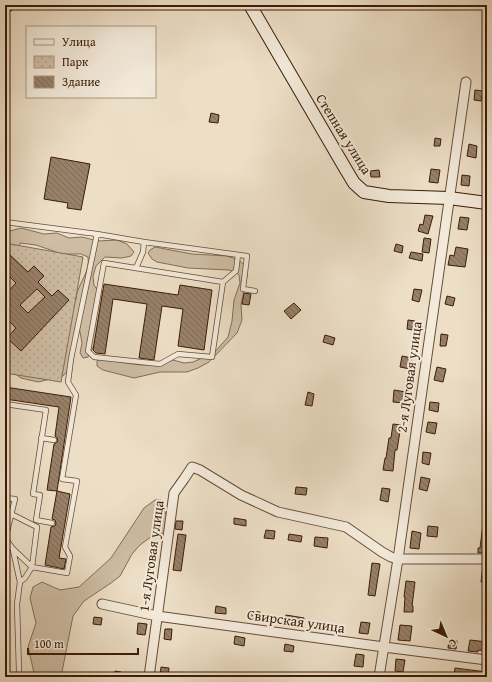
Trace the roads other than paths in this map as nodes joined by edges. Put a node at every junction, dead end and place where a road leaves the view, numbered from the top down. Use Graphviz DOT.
graph roads {
  1 [pos="250,5"];
  2 [pos="466,82"];
  3 [pos="449,198"];
  4 [pos="487,203"];
  5 [pos="5,222"];
  6 [pos="97,234"];
  7 [pos="144,242"];
  8 [pos="238,255"];
  9 [pos="136,268"];
  10 [pos="223,282"];
  11 [pos="254,291"];
  12 [pos="5,404"];
  13 [pos="41,438"];
  14 [pos="54,440"];
  15 [pos="5,498"];
  16 [pos="5,514"];
  17 [pos="11,514"];
  18 [pos="52,523"];
  19 [pos="5,538"];
  20 [pos="5,542"];
  21 [pos="13,549"];
  22 [pos="398,559"];
  23 [pos="487,559"];
  24 [pos="32,567"];
  25 [pos="20,582"];
  26 [pos="102,604"];
  27 [pos="157,616"];
  28 [pos="384,647"];
  29 [pos="487,660"];
  30 [pos="18,677"];
  31 [pos="149,677"];
  32 [pos="380,677"];
  1 -- 3 [label="street, Степная улица"];
  2 -- 3 [label="street, 2-я Луговая улица"];
  3 -- 4 [label="street, Степная улица"];
  3 -- 22 [label="street, 2-я Луговая улица"];
  5 -- 6 [label="lane"];
  6 -- 7 [label="lane"];
  6 -- 24 [label="lane"];
  7 -- 8 [label="lane"];
  7 -- 9 [label="lane"];
  8 -- 10 [label="lane"];
  8 -- 11 [label="lane"];
  9 -- 10 [label="lane"];
  9 -- 10 [label="lane"];
  12 -- 13 [label="lane"];
  13 -- 14 [label="lane"];
  13 -- 18 [label="lane"];
  15 -- 17 [label="lane"];
  16 -- 17 [label="lane"];
  17 -- 19 [label="lane"];
  17 -- 24 [label="lane"];
  19 -- 20 [label="lane"];
  19 -- 21 [label="lane"];
  21 -- 24 [label="lane"];
  21 -- 25 [label="lane"];
  22 -- 23 [label="street"];
  22 -- 27 [label="street, 1-я Луговая улица"];
  22 -- 28 [label="street, 2-я Луговая улица"];
  24 -- 25 [label="lane"];
  25 -- 30 [label="lane"];
  26 -- 27 [label="street, Свирская улица"];
  27 -- 28 [label="street, Свирская улица"];
  27 -- 31 [label="street, 1-я Луговая улица"];
  28 -- 29 [label="street, Свирская улица"];
  28 -- 32 [label="street, 2-я Луговая улица"];
}
